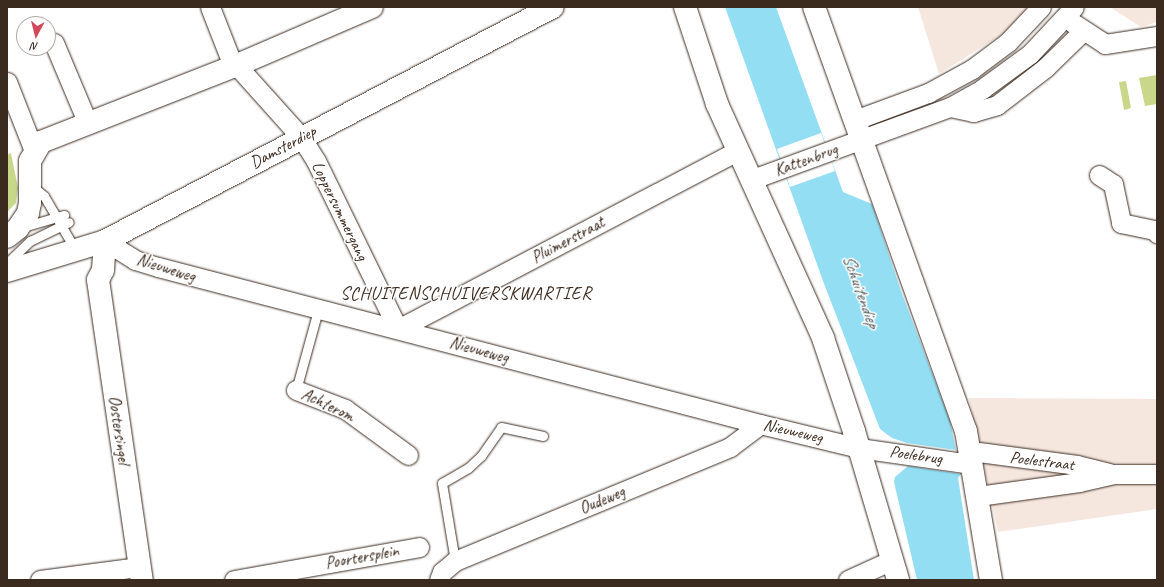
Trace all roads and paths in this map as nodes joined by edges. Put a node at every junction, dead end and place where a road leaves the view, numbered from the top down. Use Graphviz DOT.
graph roads {
  1 [pos="210,7"];
  2 [pos="372,7"];
  3 [pos="552,7"];
  4 [pos="685,7"];
  5 [pos="814,7"];
  6 [pos="1041,7"];
  7 [pos="1069,12"];
  8 [pos="1083,31"];
  9 [pos="1157,36"];
  10 [pos="56,48"];
  11 [pos="235,66"];
  12 [pos="7,82"];
  13 [pos="950,107"];
  14 [pos="88,124"];
  15 [pos="859,130"];
  16 [pos="302,137"];
  17 [pos="34,151"];
  18 [pos="737,152"];
  19 [pos="1098,176"];
  20 [pos="750,180"];
  21 [pos="29,183"];
  22 [pos="63,218"];
  23 [pos="60,226"];
  24 [pos="1157,232"];
  25 [pos="12,233"];
  26 [pos="105,241"];
  27 [pos="76,250"];
  28 [pos="7,263"];
  29 [pos="7,271"];
  30 [pos="98,280"];
  31 [pos="318,310"];
  32 [pos="398,329"];
  33 [pos="296,390"];
  34 [pos="760,424"];
  35 [pos="543,436"];
  36 [pos="859,448"];
  37 [pos="408,455"];
  38 [pos="968,459"];
  39 [pos="1113,474"];
  40 [pos="1157,474"];
  41 [pos="978,496"];
  42 [pos="419,547"];
  43 [pos="895,570"];
  44 [pos="445,571"];
  45 [pos="141,573"];
  46 [pos="40,580"];
  47 [pos="234,580"];
  48 [pos="848,580"];
  49 [pos="991,580"];
  1 -- 11 [label="street, Loppersummergang"];
  2 -- 11 [label="street"];
  3 -- 16 [label="street, Damsterdiep"];
  4 -- 18 [label="street"];
  5 -- 15 [label="street"];
  6 -- 15 [label="street"];
  7 -- 8 [label="street"];
  7 -- 13 [label="street"];
  8 -- 9 [label="street"];
  8 -- 13 [label="street"];
  10 -- 14 [label="street"];
  11 -- 14 [label="street"];
  11 -- 16 [label="street, Loppersummergang"];
  12 -- 17 [label="street"];
  13 -- 15 [label="street"];
  14 -- 17 [label="street"];
  15 -- 20 [label="street, Kattenbrug"];
  15 -- 38 [label="street"];
  16 -- 26 [label="street, Damsterdiep"];
  16 -- 32 [label="street, Loppersummergang"];
  17 -- 21 [label="street"];
  18 -- 20 [label="street"];
  18 -- 32 [label="street, Pluimerstraat"];
  19 -- 24 [label="street"];
  20 -- 36 [label="street"];
  21 -- 22 [label="lane"];
  21 -- 25 [label="street"];
  22 -- 23 [label="lane"];
  22 -- 25 [label="lane"];
  23 -- 27 [label="lane"];
  23 -- 28 [label="lane"];
  26 -- 27 [label="street, Damsterdiep"];
  26 -- 30 [label="street, Oostersingel"];
  26 -- 31 [label="street, Nieuweweg"];
  27 -- 29 [label="street, Damsterdiep"];
  27 -- 30 [label="street, Oostersingel"];
  30 -- 45 [label="street, Oostersingel"];
  31 -- 32 [label="street, Nieuweweg"];
  31 -- 33 [label="lane, Achterom"];
  32 -- 34 [label="street, Nieuweweg"];
  33 -- 37 [label="street, Achterom"];
  34 -- 36 [label="street, Nieuweweg"];
  34 -- 44 [label="street, Oudeweg"];
  35 -- 44 [label="lane"];
  36 -- 38 [label="street, Poelebrug"];
  36 -- 43 [label="street"];
  38 -- 39 [label="street, Poelestraat"];
  38 -- 41 [label="street"];
  39 -- 40 [label="street, Poelestraat"];
  39 -- 41 [label="street, Poelestraat"];
  41 -- 49 [label="street"];
  42 -- 47 [label="street, Poortersplein"];
  43 -- 48 [label="street"];
  45 -- 46 [label="street"];
}
